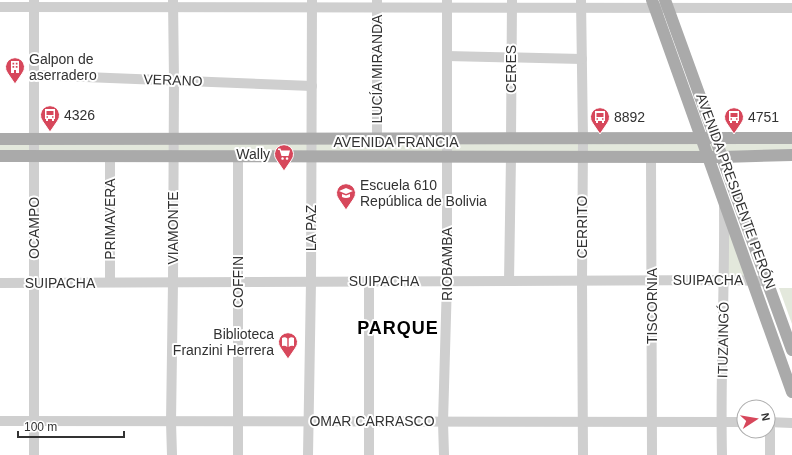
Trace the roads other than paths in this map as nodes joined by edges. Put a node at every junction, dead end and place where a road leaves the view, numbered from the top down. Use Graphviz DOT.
graph roads {
  1 [pos="653,3"];
  2 [pos="667,3"];
  3 [pos="723,3"];
  4 [pos="34,4"];
  5 [pos="173,4"];
  6 [pos="312,4"];
  7 [pos="376,4"];
  8 [pos="447,4"];
  9 [pos="511,4"];
  10 [pos="581,4"];
  11 [pos="790,5"];
  12 [pos="0,7"];
  13 [pos="447,56"];
  14 [pos="511,57"];
  15 [pos="582,59"];
  16 [pos="34,75"];
  17 [pos="174,80"];
  18 [pos="312,86"];
  19 [pos="0,139"];
  20 [pos="34,139"];
  21 [pos="174,139"];
  22 [pos="312,139"];
  23 [pos="377,139"];
  24 [pos="447,139"];
  25 [pos="511,139"];
  26 [pos="583,139"];
  27 [pos="702,139"];
  28 [pos="716,139"];
  29 [pos="791,139"];
  30 [pos="790,155"];
  31 [pos="0,156"];
  32 [pos="34,156"];
  33 [pos="110,156"];
  34 [pos="173,156"];
  35 [pos="238,156"];
  36 [pos="312,157"];
  37 [pos="447,157"];
  38 [pos="511,157"];
  39 [pos="583,157"];
  40 [pos="651,157"];
  41 [pos="709,157"];
  42 [pos="722,157"];
  43 [pos="724,201"];
  44 [pos="582,280"];
  45 [pos="652,280"];
  46 [pos="724,280"];
  47 [pos="369,281"];
  48 [pos="447,281"];
  49 [pos="509,281"];
  50 [pos="753,281"];
  51 [pos="767,281"];
  52 [pos="110,282"];
  53 [pos="173,282"];
  54 [pos="237,282"];
  55 [pos="311,282"];
  56 [pos="0,283"];
  57 [pos="34,283"];
  58 [pos="792,350"];
  59 [pos="792,392"];
  60 [pos="0,421"];
  61 [pos="34,421"];
  62 [pos="308,421"];
  63 [pos="651,421"];
  64 [pos="721,421"];
  65 [pos="170,422"];
  66 [pos="239,422"];
  67 [pos="369,422"];
  68 [pos="444,422"];
  69 [pos="583,422"];
  70 [pos="736,422"];
  71 [pos="776,422"];
  72 [pos="792,423"];
  73 [pos="770,439"];
  74 [pos="34,455"];
  75 [pos="172,455"];
  76 [pos="238,455"];
  77 [pos="308,455"];
  78 [pos="369,455"];
  79 [pos="444,455"];
  80 [pos="583,455"];
  81 [pos="652,455"];
  82 [pos="722,455"];
  83 [pos="770,455"];
  1 -- 2 [label="street"];
  1 -- 10 [label="street"];
  1 -- 27 [label="main road, AVENIDA PRESIDENTE PERÓN"];
  2 -- 3 [label="street"];
  2 -- 28 [label="main road, AVENIDA PRESIDENTE PERÓN"];
  3 -- 11 [label="street"];
  4 -- 5 [label="street"];
  4 -- 12 [label="street"];
  4 -- 16 [label="street, OCAMPO"];
  5 -- 6 [label="street"];
  5 -- 17 [label="street, VIAMONTE"];
  6 -- 7 [label="street"];
  6 -- 18 [label="street, LA PAZ"];
  7 -- 8 [label="street"];
  7 -- 23 [label="street, LUCÍA MIRANDA"];
  8 -- 9 [label="street"];
  8 -- 13 [label="street, RIOBAMBA"];
  9 -- 10 [label="street"];
  9 -- 14 [label="street, CERES"];
  10 -- 15 [label="street, CERRITO"];
  13 -- 14 [label="street"];
  13 -- 24 [label="street, RIOBAMBA"];
  14 -- 15 [label="street"];
  14 -- 25 [label="street, CERES"];
  15 -- 26 [label="street, CERRITO"];
  16 -- 17 [label="street, VERANO"];
  16 -- 20 [label="street, OCAMPO"];
  17 -- 18 [label="street, VERANO"];
  17 -- 21 [label="street, VIAMONTE"];
  18 -- 22 [label="street, LA PAZ"];
  19 -- 20 [label="main road, AVENIDA FRANCIA"];
  20 -- 21 [label="main road, AVENIDA FRANCIA"];
  20 -- 32 [label="street, OCAMPO"];
  21 -- 22 [label="main road, AVENIDA FRANCIA"];
  21 -- 34 [label="street, VIAMONTE"];
  22 -- 23 [label="main road, AVENIDA FRANCIA"];
  22 -- 36 [label="street, LA PAZ"];
  23 -- 24 [label="main road, AVENIDA FRANCIA"];
  24 -- 25 [label="main road, AVENIDA FRANCIA"];
  24 -- 37 [label="street, RIOBAMBA"];
  25 -- 26 [label="main road, AVENIDA FRANCIA"];
  26 -- 27 [label="main road, AVENIDA FRANCIA"];
  26 -- 39 [label="street, CERRITO"];
  27 -- 28 [label="main road, AVENIDA FRANCIA"];
  27 -- 41 [label="main road, AVENIDA PRESIDENTE PERÓN"];
  28 -- 29 [label="main road, AVENIDA FRANCIA"];
  28 -- 42 [label="main road, AVENIDA PRESIDENTE PERÓN"];
  29 -- 30 [label="main road"];
  30 -- 42 [label="main road, AVENIDA FRANCIA"];
  31 -- 32 [label="main road, AVENIDA FRANCIA"];
  32 -- 33 [label="main road, AVENIDA FRANCIA"];
  32 -- 57 [label="street, OCAMPO"];
  33 -- 34 [label="main road, AVENIDA FRANCIA"];
  33 -- 52 [label="street, PRIMAVERA"];
  34 -- 35 [label="main road, AVENIDA FRANCIA"];
  34 -- 53 [label="street, VIAMONTE"];
  35 -- 36 [label="main road, AVENIDA FRANCIA"];
  35 -- 54 [label="street, COFFIN"];
  36 -- 37 [label="main road, AVENIDA FRANCIA"];
  36 -- 55 [label="street, LA PAZ"];
  37 -- 38 [label="main road, AVENIDA FRANCIA"];
  37 -- 48 [label="street, RIOBAMBA"];
  38 -- 39 [label="main road, AVENIDA FRANCIA"];
  38 -- 49 [label="street"];
  39 -- 40 [label="main road, AVENIDA FRANCIA"];
  39 -- 44 [label="street, CERRITO"];
  40 -- 41 [label="main road, AVENIDA FRANCIA"];
  40 -- 45 [label="street, TISCORNIA"];
  41 -- 42 [label="main road, AVENIDA FRANCIA"];
  41 -- 43 [label="main road, AVENIDA PRESIDENTE PERÓN"];
  42 -- 51 [label="main road, AVENIDA PRESIDENTE PERÓN"];
  43 -- 46 [label="street, ITUZAINGÓ"];
  43 -- 50 [label="main road, AVENIDA PRESIDENTE PERÓN"];
  44 -- 45 [label="street, SUIPACHA"];
  44 -- 49 [label="street, SUIPACHA"];
  44 -- 69 [label="street, CERRITO"];
  45 -- 46 [label="street, SUIPACHA"];
  45 -- 63 [label="street, TISCORNIA"];
  46 -- 50 [label="street, SUIPACHA"];
  46 -- 64 [label="street, ITUZAINGÓ"];
  47 -- 48 [label="street, SUIPACHA"];
  47 -- 55 [label="street, SUIPACHA"];
  47 -- 67 [label="street"];
  48 -- 49 [label="street, SUIPACHA"];
  48 -- 68 [label="street, RIOBAMBA"];
  50 -- 51 [label="street, SUIPACHA"];
  50 -- 59 [label="main road, AVENIDA PRESIDENTE PERÓN"];
  51 -- 58 [label="main road, AVENIDA PRESIDENTE PERÓN"];
  52 -- 53 [label="street, SUIPACHA"];
  52 -- 57 [label="street, SUIPACHA"];
  53 -- 54 [label="street, SUIPACHA"];
  53 -- 65 [label="street, VIAMONTE"];
  54 -- 55 [label="street, SUIPACHA"];
  54 -- 66 [label="street, COFFIN"];
  55 -- 62 [label="street, LA PAZ"];
  56 -- 57 [label="street, SUIPACHA"];
  57 -- 61 [label="street, OCAMPO"];
  60 -- 61 [label="street, OMAR CARRASCO"];
  61 -- 65 [label="street, OMAR CARRASCO"];
  61 -- 74 [label="street, OCAMPO"];
  62 -- 66 [label="street, OMAR CARRASCO"];
  62 -- 67 [label="street, OMAR CARRASCO"];
  62 -- 77 [label="street, LA PAZ"];
  63 -- 64 [label="street, OMAR CARRASCO"];
  63 -- 69 [label="street, OMAR CARRASCO"];
  63 -- 81 [label="street, TISCORNIA"];
  64 -- 70 [label="street, OMAR CARRASCO"];
  64 -- 82 [label="street, ITUZAINGÓ"];
  65 -- 66 [label="street, OMAR CARRASCO"];
  65 -- 75 [label="street, VIAMONTE"];
  66 -- 76 [label="street, COFFIN"];
  67 -- 68 [label="street, OMAR CARRASCO"];
  67 -- 78 [label="street"];
  68 -- 69 [label="street, OMAR CARRASCO"];
  68 -- 79 [label="street, RIOBAMBA"];
  69 -- 80 [label="street, CERRITO"];
  71 -- 72 [label="street"];
  73 -- 83 [label="street"];
}
